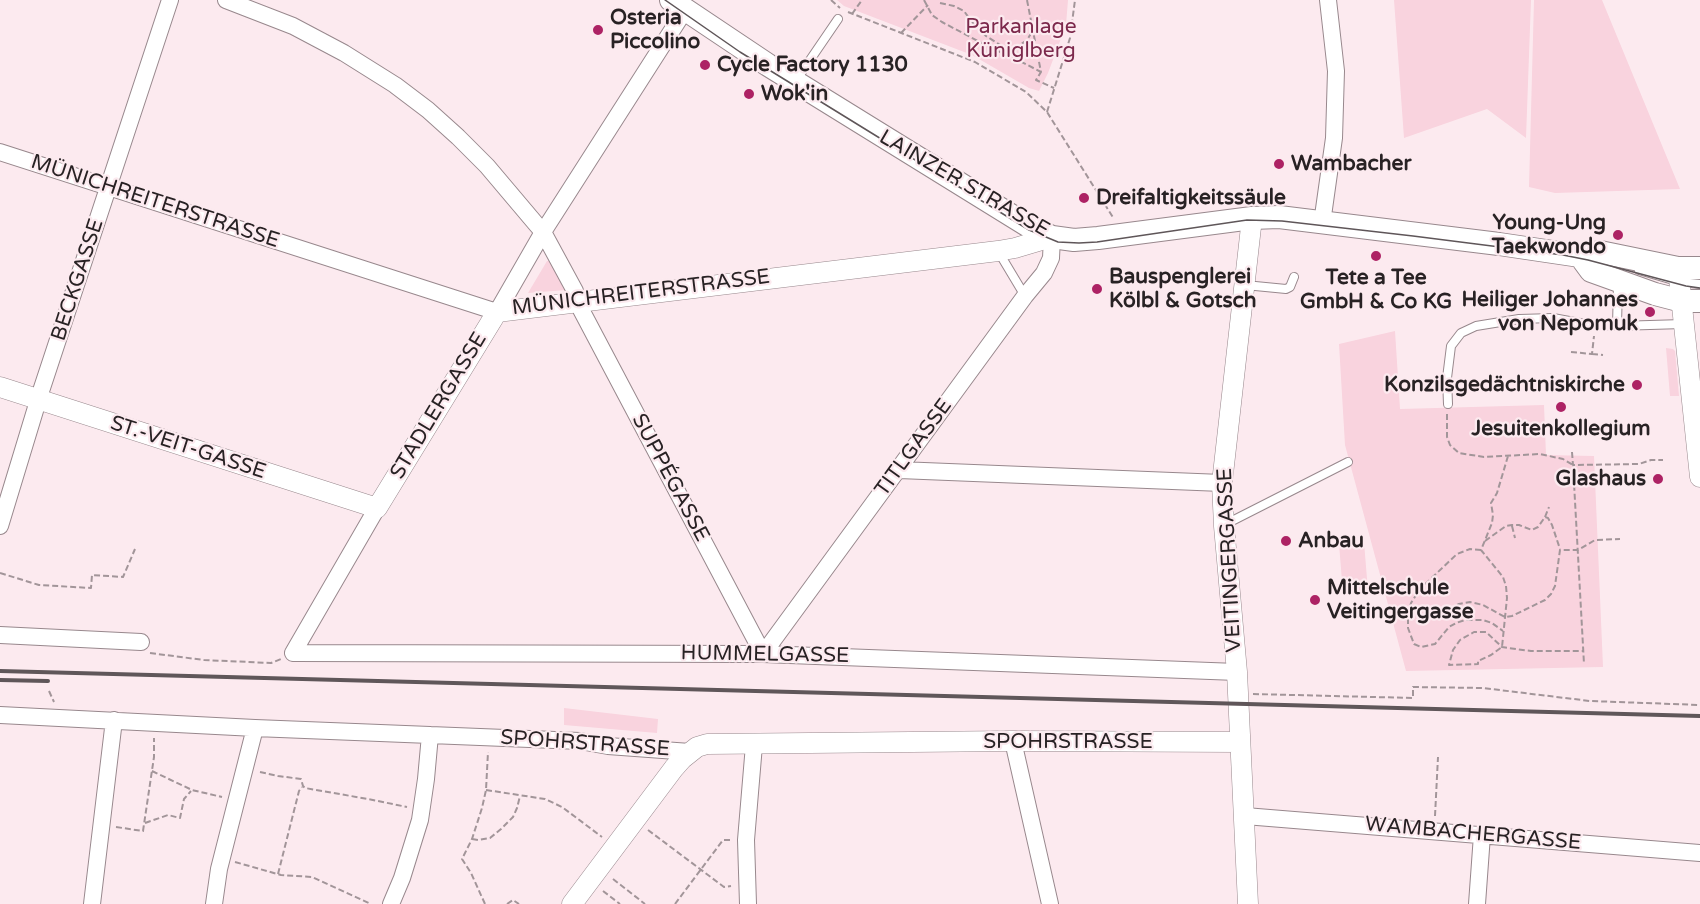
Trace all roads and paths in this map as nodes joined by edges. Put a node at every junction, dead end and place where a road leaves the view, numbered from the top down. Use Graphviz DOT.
graph roads {
  1 [pos="170,0"];
  2 [pos="225,0"];
  3 [pos="831,0"];
  4 [pos="862,0"];
  5 [pos="924,0"];
  6 [pos="1027,0"];
  7 [pos="1075,0"];
  8 [pos="1328,0"];
  9 [pos="940,3"];
  10 [pos="678,5"];
  11 [pos="928,5"];
  12 [pos="852,14"];
  13 [pos="838,19"];
  14 [pos="1033,30"];
  15 [pos="901,33"];
  16 [pos="1041,72"];
  17 [pos="795,82"];
  18 [pos="1055,89"];
  19 [pos="1047,112"];
  20 [pos="0,152"];
  21 [pos="108,186"];
  22 [pos="1252,218"];
  23 [pos="1322,222"];
  24 [pos="543,232"];
  25 [pos="1123,235"];
  26 [pos="1052,237"];
  27 [pos="998,251"];
  28 [pos="1580,256"];
  29 [pos="1294,277"];
  30 [pos="1618,281"];
  31 [pos="1700,284"];
  32 [pos="1244,285"];
  33 [pos="1687,290"];
  34 [pos="1025,296"];
  35 [pos="577,302"];
  36 [pos="496,312"];
  37 [pos="1596,324"];
  38 [pos="1617,326"];
  39 [pos="1571,352"];
  40 [pos="1592,354"];
  41 [pos="1604,355"];
  42 [pos="0,387"];
  43 [pos="39,400"];
  44 [pos="1448,404"];
  45 [pos="1572,452"];
  46 [pos="1508,456"];
  47 [pos="1663,460"];
  48 [pos="1348,462"];
  49 [pos="1573,465"];
  50 [pos="899,470"];
  51 [pos="1700,477"];
  52 [pos="1222,483"];
  53 [pos="1549,507"];
  54 [pos="377,508"];
  55 [pos="1545,517"];
  56 [pos="1512,525"];
  57 [pos="0,526"];
  58 [pos="1224,526"];
  59 [pos="1515,538"];
  60 [pos="1620,539"];
  61 [pos="1485,540"];
  62 [pos="135,549"];
  63 [pos="1480,550"];
  64 [pos="1560,550"];
  65 [pos="1578,550"];
  66 [pos="0,573"];
  67 [pos="1449,609"];
  68 [pos="1505,617"];
  69 [pos="1504,632"];
  70 [pos="0,635"];
  71 [pos="141,642"];
  72 [pos="1502,647"];
  73 [pos="1583,651"];
  74 [pos="293,653"];
  75 [pos="763,654"];
  76 [pos="1584,664"];
  77 [pos="1237,672"];
  78 [pos="1238,694"];
  79 [pos="1700,705"];
  80 [pos="0,715"];
  81 [pos="114,720"];
  82 [pos="255,728"];
  83 [pos="430,735"];
  84 [pos="154,736"];
  85 [pos="1013,741"];
  86 [pos="1240,742"];
  87 [pos="754,745"];
  88 [pos="488,750"];
  89 [pos="690,752"];
  90 [pos="1438,757"];
  91 [pos="245,768"];
  92 [pos="152,771"];
  93 [pos="303,786"];
  94 [pos="192,790"];
  95 [pos="486,790"];
  96 [pos="520,795"];
  97 [pos="226,798"];
  98 [pos="421,811"];
  99 [pos="1245,816"];
  100 [pos="634,820"];
  101 [pos="145,823"];
  102 [pos="101,825"];
  103 [pos="1434,831"];
  104 [pos="1482,835"];
  105 [pos="472,839"];
  106 [pos="746,840"];
  107 [pos="615,846"];
  108 [pos="1700,853"];
  109 [pos="222,858"];
  110 [pos="701,869"];
  111 [pos="278,874"];
  112 [pos="594,874"];
  113 [pos="746,885"];
  114 [pos="92,904"];
  115 [pos="214,904"];
  116 [pos="371,904"];
  117 [pos="391,904"];
  118 [pos="485,904"];
  119 [pos="507,904"];
  120 [pos="519,904"];
  121 [pos="572,904"];
  122 [pos="620,904"];
  123 [pos="645,904"];
  124 [pos="675,904"];
  125 [pos="748,904"];
  126 [pos="1050,904"];
  127 [pos="1248,904"];
  128 [pos="1477,904"];
  1 -- 21 [label="street, BECKGASSE"];
  2 -- 24 [label="street, SUPPÉGASSE"];
  3 -- 12 [label="path"];
  4 -- 12 [label="path"];
  5 -- 11 [label="path"];
  6 -- 14 [label="path"];
  7 -- 18 [label="path"];
  8 -- 23 [label="street"];
  9 -- 14 [label="path"];
  10 -- 17 [label="main road, LAINZER STRASSE"];
  10 -- 24 [label="street, STADLERGASSE"];
  11 -- 15 [label="path"];
  11 -- 16 [label="path"];
  12 -- 15 [label="path"];
  13 -- 17 [label="lane"];
  14 -- 16 [label="path"];
  15 -- 19 [label="path"];
  16 -- 18 [label="path"];
  17 -- 26 [label="main road, LAINZER STRASSE"];
  18 -- 19 [label="path"];
  19 -- 25 [label="path"];
  20 -- 21 [label="street, MÜNICHREITERSTRASSE"];
  21 -- 36 [label="street, MÜNICHREITERSTRASSE"];
  21 -- 43 [label="street, BECKGASSE"];
  22 -- 23 [label="main road, LAINZER STRASSE"];
  22 -- 25 [label="main road, LAINZER STRASSE"];
  22 -- 32 [label="street, VEITINGERGASSE"];
  23 -- 28 [label="main road, LAINZER STRASSE"];
  24 -- 35 [label="street, SUPPÉGASSE"];
  24 -- 36 [label="street, STADLERGASSE"];
  25 -- 26 [label="main road, LAINZER STRASSE"];
  26 -- 27 [label="street, MÜNICHREITERSTRASSE"];
  26 -- 34 [label="street, TITLGASSE"];
  27 -- 34 [label="lane"];
  27 -- 35 [label="street, MÜNICHREITERSTRASSE"];
  28 -- 30 [label="main road, LAINZER STRASSE"];
  28 -- 33 [label="main road, LAINZER STRASSE"];
  29 -- 32 [label="lane"];
  30 -- 33 [label="main road, LAINZER STRASSE"];
  30 -- 38 [label="lane"];
  31 -- 33 [label="lane, LAINZER STRASSE"];
  32 -- 52 [label="street, VEITINGERGASSE"];
  33 -- 38 [label="lane"];
  33 -- 51 [label="street"];
  34 -- 50 [label="street, TITLGASSE"];
  35 -- 36 [label="street, MÜNICHREITERSTRASSE"];
  35 -- 75 [label="street, SUPPÉGASSE"];
  36 -- 54 [label="street, STADLERGASSE"];
  37 -- 38 [label="lane"];
  37 -- 40 [label="path"];
  37 -- 44 [label="lane"];
  39 -- 40 [label="path"];
  40 -- 41 [label="path"];
  42 -- 43 [label="street, ST.-VEIT-GASSE"];
  43 -- 54 [label="street, ST.-VEIT-GASSE"];
  43 -- 57 [label="street, BECKGASSE"];
  44 -- 46 [label="path"];
  45 -- 49 [label="path"];
  46 -- 49 [label="path"];
  46 -- 61 [label="path"];
  47 -- 49 [label="path"];
  48 -- 58 [label="lane"];
  49 -- 65 [label="path"];
  50 -- 52 [label="street"];
  50 -- 75 [label="street, TITLGASSE"];
  52 -- 58 [label="street, VEITINGERGASSE"];
  53 -- 55 [label="path"];
  54 -- 74 [label="street, STADLERGASSE"];
  55 -- 56 [label="path"];
  55 -- 64 [label="path"];
  56 -- 59 [label="path"];
  56 -- 61 [label="path"];
  58 -- 77 [label="street, VEITINGERGASSE"];
  60 -- 65 [label="path"];
  61 -- 63 [label="path"];
  62 -- 66 [label="path"];
  63 -- 68 [label="path"];
  63 -- 69 [label="path"];
  64 -- 65 [label="path"];
  64 -- 68 [label="path"];
  65 -- 73 [label="path"];
  67 -- 68 [label="path"];
  68 -- 69 [label="path"];
  69 -- 72 [label="path"];
  70 -- 71 [label="street"];
  71 -- 74 [label="path"];
  72 -- 72 [label="path"];
  72 -- 73 [label="path"];
  73 -- 76 [label="path"];
  74 -- 75 [label="street, HUMMELGASSE"];
  75 -- 77 [label="street, HUMMELGASSE"];
  77 -- 78 [label="street, VEITINGERGASSE"];
  78 -- 79 [label="path"];
  78 -- 86 [label="street, VEITINGERGASSE"];
  80 -- 81 [label="street, SPOHRSTRASSE"];
  81 -- 82 [label="street, SPOHRSTRASSE"];
  81 -- 102 [label="street"];
  82 -- 83 [label="street, SPOHRSTRASSE"];
  82 -- 91 [label="street"];
  83 -- 89 [label="street, SPOHRSTRASSE"];
  83 -- 98 [label="street"];
  84 -- 92 [label="path"];
  85 -- 86 [label="street, SPOHRSTRASSE"];
  85 -- 87 [label="street, SPOHRSTRASSE"];
  85 -- 126 [label="street"];
  86 -- 99 [label="street, VEITINGERGASSE"];
  87 -- 89 [label="street, SPOHRSTRASSE"];
  87 -- 106 [label="street"];
  88 -- 95 [label="path"];
  89 -- 100 [label="street"];
  90 -- 103 [label="path"];
  91 -- 93 [label="path"];
  91 -- 109 [label="street"];
  92 -- 94 [label="path"];
  92 -- 101 [label="path"];
  93 -- 98 [label="path"];
  93 -- 111 [label="path"];
  94 -- 97 [label="path"];
  94 -- 101 [label="path"];
  95 -- 96 [label="path"];
  95 -- 105 [label="path"];
  96 -- 105 [label="path"];
  96 -- 107 [label="path"];
  98 -- 117 [label="street"];
  99 -- 103 [label="street, WAMBACHERGASSE"];
  99 -- 127 [label="street, VEITINGERGASSE"];
  100 -- 107 [label="street"];
  100 -- 110 [label="path"];
  101 -- 102 [label="path"];
  102 -- 114 [label="street"];
  103 -- 104 [label="street, WAMBACHERGASSE"];
  104 -- 108 [label="street, WAMBACHERGASSE"];
  104 -- 128 [label="street"];
  105 -- 118 [label="path"];
  106 -- 110 [label="path"];
  106 -- 113 [label="street"];
  107 -- 112 [label="street"];
  109 -- 111 [label="path"];
  109 -- 115 [label="street"];
  110 -- 113 [label="path"];
  110 -- 124 [label="path"];
  111 -- 116 [label="path"];
  112 -- 121 [label="street"];
  112 -- 122 [label="path"];
  112 -- 123 [label="path"];
  113 -- 125 [label="street"];
  119 -- 120 [label="path"];
}
